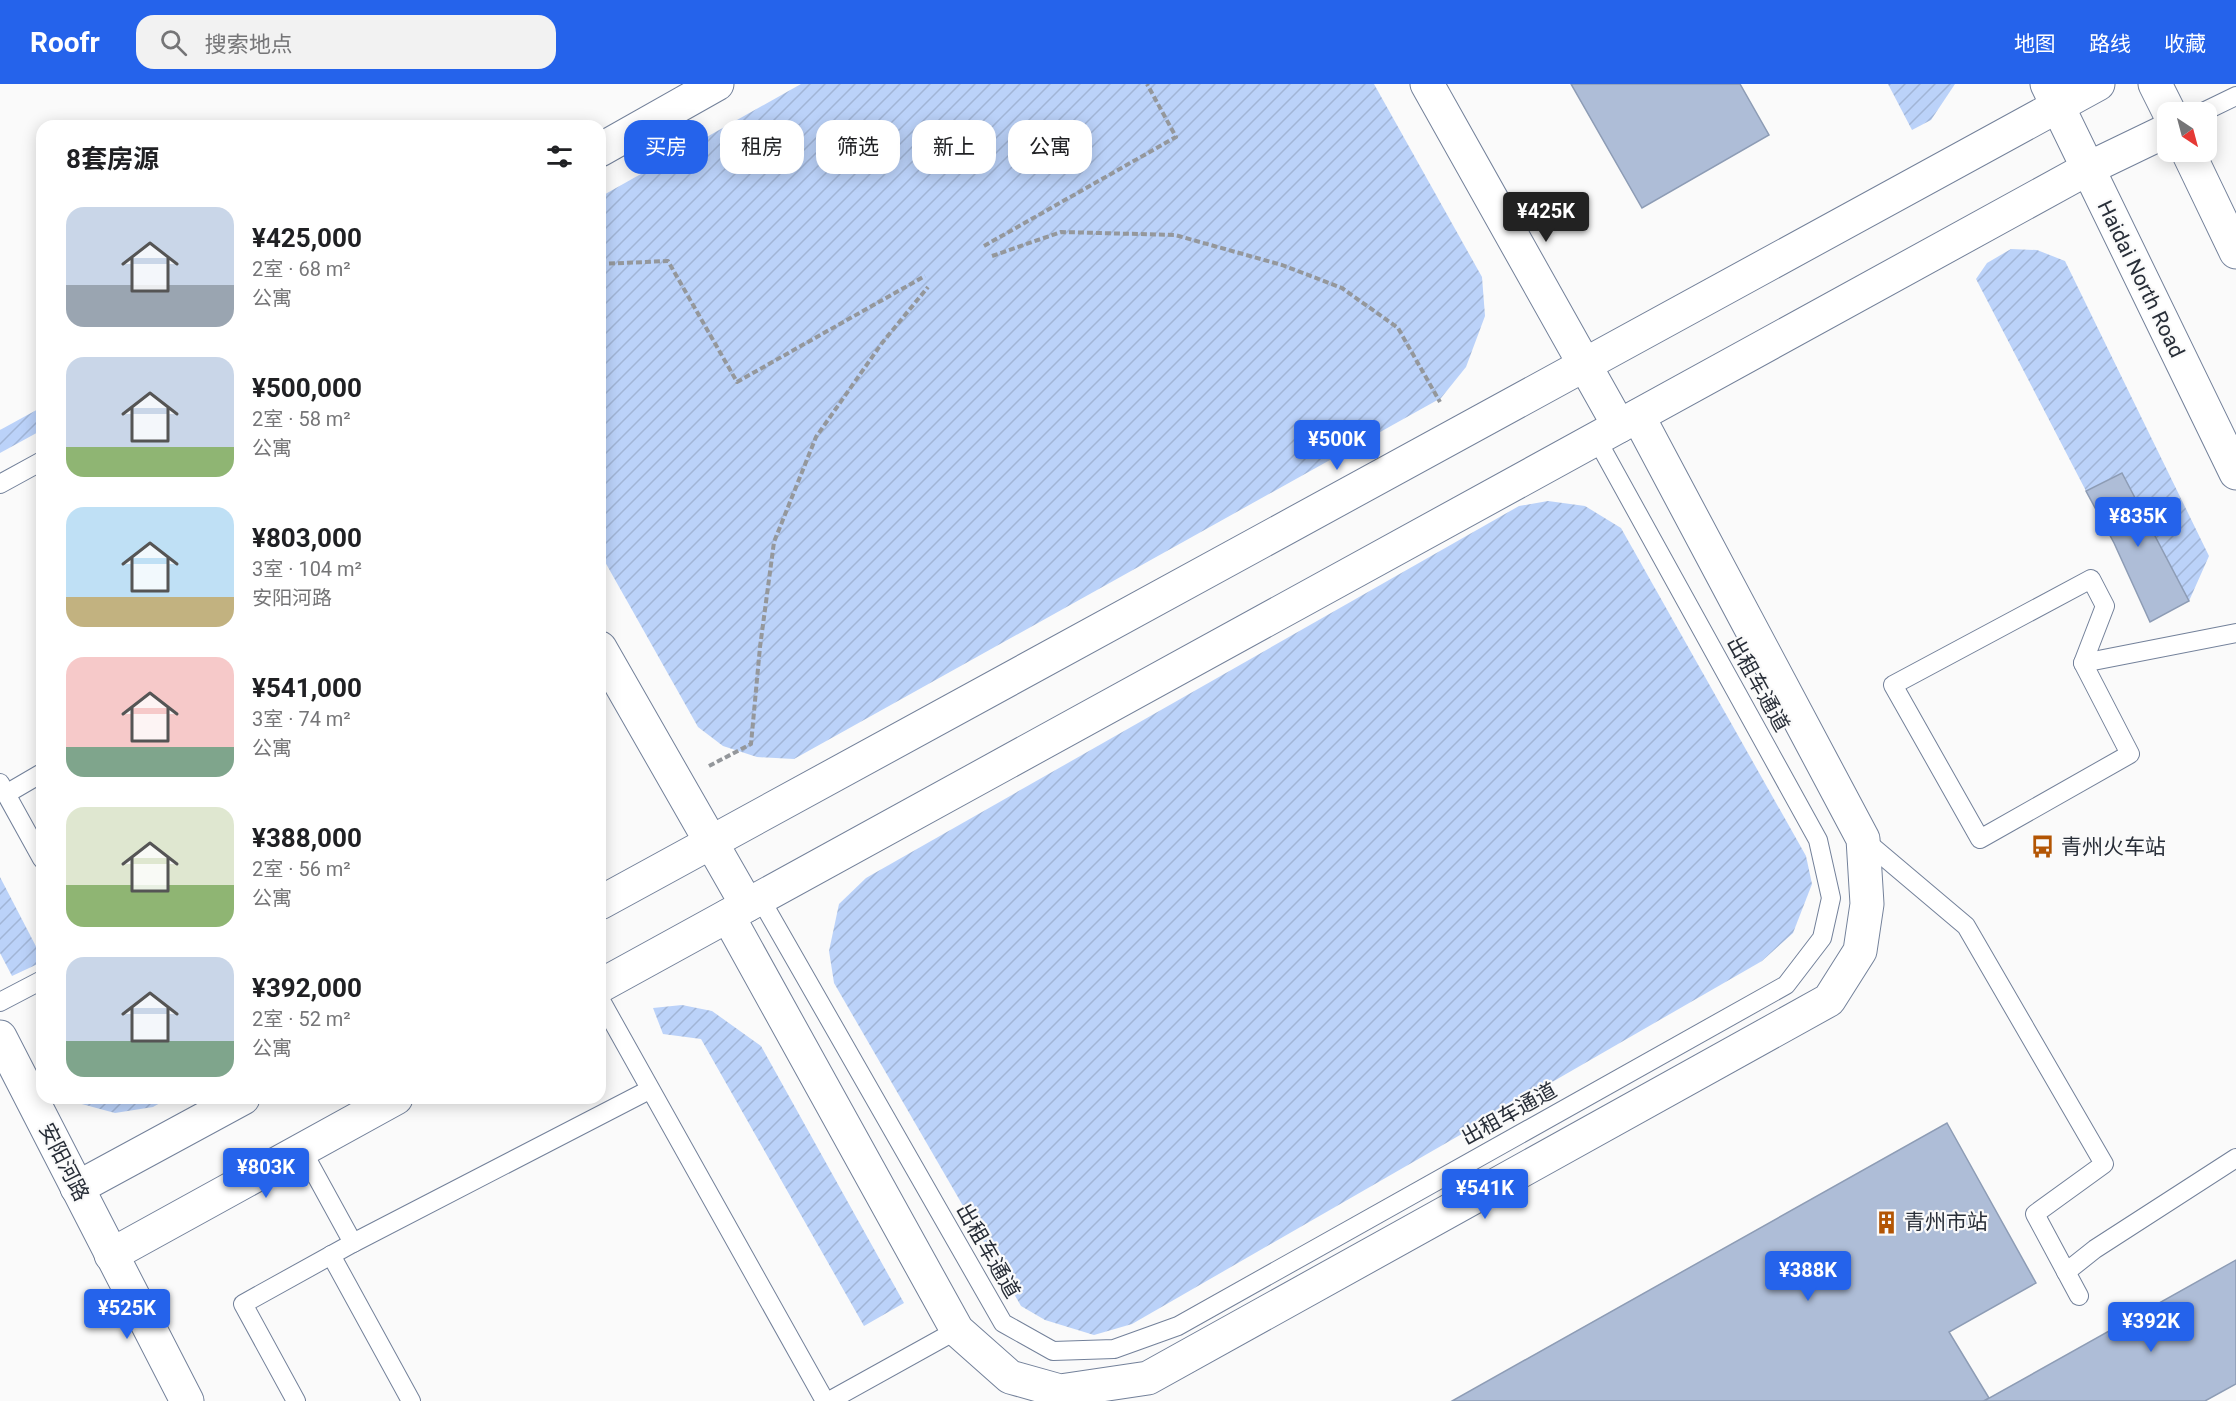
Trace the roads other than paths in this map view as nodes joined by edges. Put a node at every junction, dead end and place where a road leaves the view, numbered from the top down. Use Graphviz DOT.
graph roads {
  1 [pos="717,84"];
  2 [pos="1427,84"];
  3 [pos="2098,84"];
  4 [pos="2155,84"];
  5 [pos="2052,95"];
  6 [pos="2236,96"];
  7 [pos="2164,102"];
  8 [pos="2217,105"];
  9 [pos="2157,135"];
  10 [pos="606,147"];
  11 [pos="2192,162"];
  12 [pos="2087,169"];
  13 [pos="2236,252"];
  14 [pos="1585,364"];
  15 [pos="1618,427"];
  16 [pos="36,464"];
  17 [pos="2236,473"];
  18 [pos="0,484"];
  19 [pos="2236,633"];
  20 [pos="606,659"];
  21 [pos="2083,663"];
  22 [pos="36,775"];
  23 [pos="3,788"];
  24 [pos="1863,839"];
  25 [pos="711,842"];
  26 [pos="36,848"];
  27 [pos="606,900"];
  28 [pos="745,906"];
  29 [pos="36,983"];
  30 [pos="606,983"];
  31 [pos="0,1002"];
  32 [pos="606,1010"];
  33 [pos="0,1037"];
  34 [pos="650,1089"];
  35 [pos="232,1104"];
  36 [pos="385,1104"];
  37 [pos="302,1150"];
  38 [pos="2236,1158"];
  39 [pos="77,1188"];
  40 [pos="353,1243"];
  41 [pos="111,1255"];
  42 [pos="331,1255"];
  43 [pos="2066,1272"];
  44 [pos="2079,1296"];
  45 [pos="957,1330"];
  46 [pos="187,1401"];
  47 [pos="296,1401"];
  48 [pos="411,1401"];
  49 [pos="827,1401"];
  1 -- 10 [label="main road"];
  2 -- 14 [label="main road"];
  3 -- 5 [label="main road"];
  4 -- 7 [label="main road"];
  5 -- 12 [label="main road, Haidai North Road"];
  5 -- 14 [label="main road"];
  6 -- 8 [label="lane"];
  9 -- 12 [label="main road"];
  11 -- 13 [label="main road"];
  12 -- 15 [label="main road"];
  12 -- 17 [label="main road, Haidai North Road"];
  14 -- 15 [label="main road"];
  14 -- 25 [label="main road"];
  15 -- 24 [label="main road"];
  15 -- 28 [label="main road"];
  15 -- 28 [label="lane, 出租车通道"];
  16 -- 18 [label="lane"];
  19 -- 21 [label="lane"];
  20 -- 25 [label="main road"];
  21 -- 21 [label="lane"];
  22 -- 23 [label="lane"];
  23 -- 26 [label="lane"];
  24 -- 43 [label="lane"];
  24 -- 45 [label="main road"];
  25 -- 27 [label="main road"];
  25 -- 28 [label="main road"];
  28 -- 30 [label="main road"];
  28 -- 45 [label="main road"];
  29 -- 31 [label="lane"];
  32 -- 34 [label="lane"];
  33 -- 39 [label="main road, 安阳河路"];
  34 -- 40 [label="lane"];
  34 -- 49 [label="lane"];
  35 -- 39 [label="main road"];
  36 -- 37 [label="main road"];
  37 -- 40 [label="lane"];
  37 -- 41 [label="main road"];
  38 -- 43 [label="lane"];
  39 -- 41 [label="main road, 安阳河路"];
  40 -- 42 [label="lane"];
  41 -- 46 [label="main road, 安阳河路"];
  42 -- 47 [label="lane"];
  42 -- 48 [label="lane"];
  43 -- 44 [label="lane"];
  45 -- 49 [label="lane"];
}
